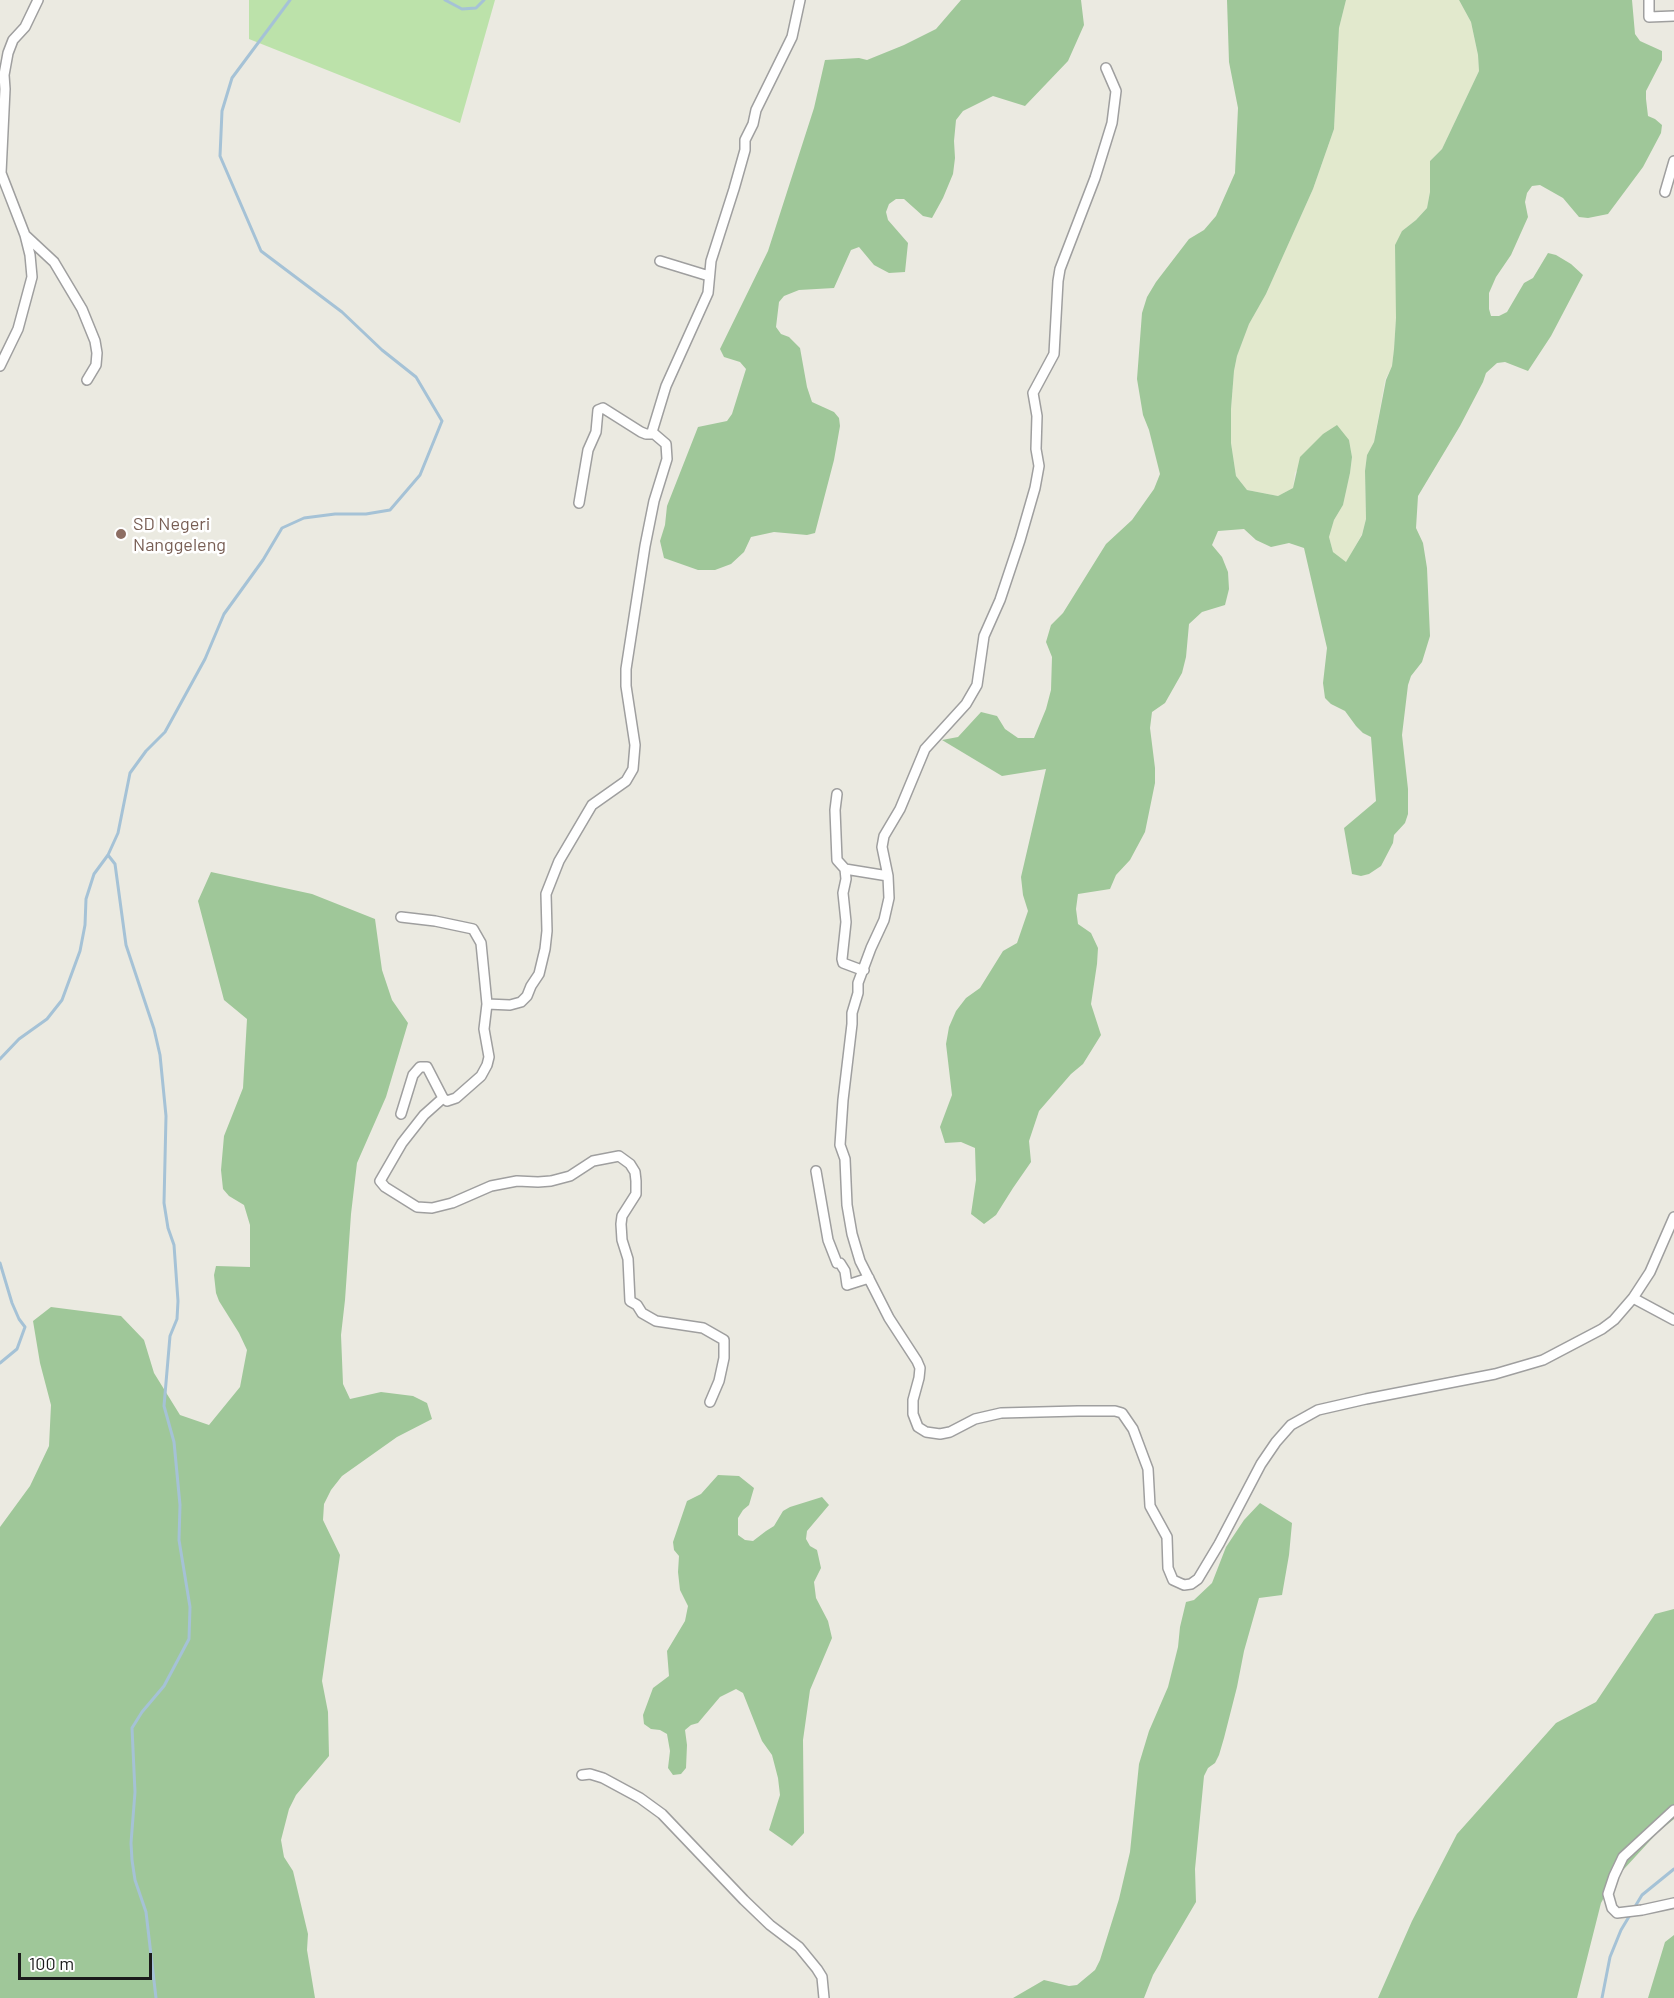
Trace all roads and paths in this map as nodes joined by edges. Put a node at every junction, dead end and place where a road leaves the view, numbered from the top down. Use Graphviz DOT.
graph roads {
  1 [pos="38,0"];
  2 [pos="800,0"];
  3 [pos="1649,0"];
  4 [pos="1674,16"];
  5 [pos="1106,68"];
  6 [pos="1674,161"];
  7 [pos="1665,192"];
  8 [pos="25,235"];
  9 [pos="660,261"];
  10 [pos="709,276"];
  11 [pos="0,366"];
  12 [pos="87,380"];
  13 [pos="652,434"];
  14 [pos="579,503"];
  15 [pos="837,794"];
  16 [pos="845,869"];
  17 [pos="888,876"];
  18 [pos="401,917"];
  19 [pos="864,970"];
  20 [pos="487,1004"];
  21 [pos="443,1098"];
  22 [pos="400,1114"];
  23 [pos="816,1171"];
  24 [pos="1674,1217"];
  25 [pos="869,1278"];
  26 [pos="1633,1298"];
  27 [pos="1674,1320"];
  28 [pos="710,1402"];
  29 [pos="582,1775"];
  30 [pos="1674,1810"];
  31 [pos="1674,1903"];
  32 [pos="824,1998"];
  1 -- 8 [label="street"];
  2 -- 10 [label="street"];
  3 -- 4 [label="street"];
  5 -- 17 [label="street"];
  6 -- 7 [label="street"];
  8 -- 11 [label="street"];
  8 -- 12 [label="street"];
  9 -- 10 [label="street"];
  10 -- 13 [label="street"];
  13 -- 14 [label="street"];
  13 -- 20 [label="street"];
  15 -- 16 [label="street"];
  16 -- 17 [label="street"];
  16 -- 19 [label="street"];
  17 -- 19 [label="street"];
  18 -- 20 [label="street"];
  19 -- 25 [label="street"];
  20 -- 21 [label="street"];
  21 -- 22 [label="street"];
  21 -- 28 [label="street"];
  23 -- 25 [label="street"];
  24 -- 26 [label="street"];
  25 -- 26 [label="street"];
  26 -- 27 [label="street"];
  29 -- 32 [label="street"];
  30 -- 31 [label="street"];
}
